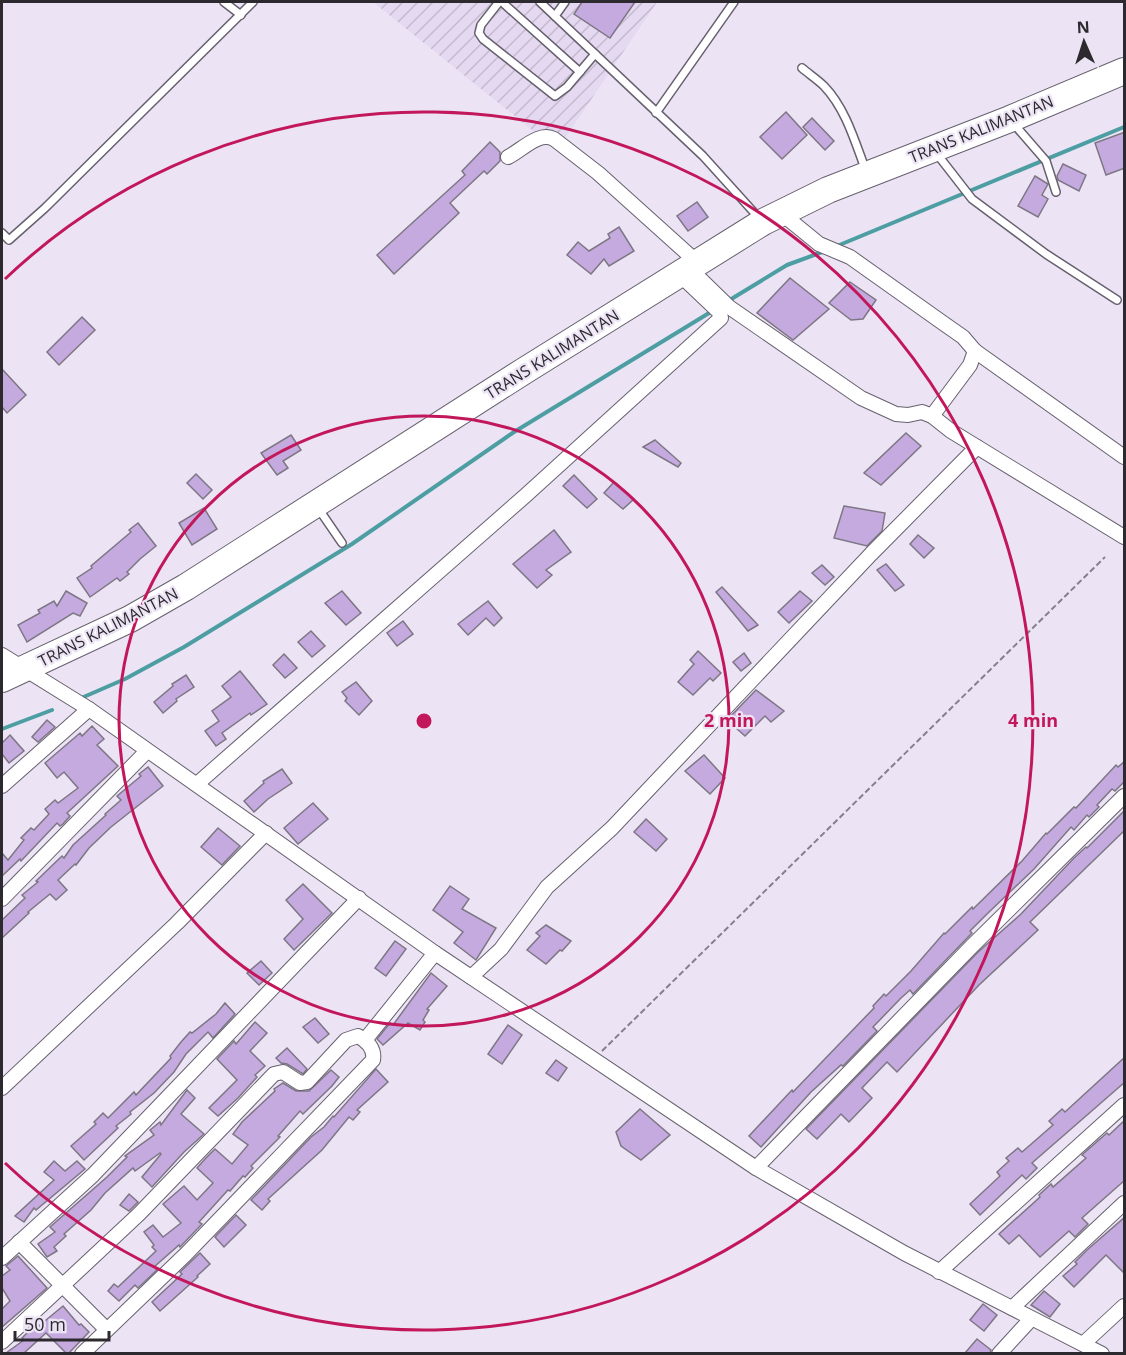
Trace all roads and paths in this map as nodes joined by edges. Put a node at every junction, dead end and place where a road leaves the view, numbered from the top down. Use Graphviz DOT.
graph roads {
  1 [pos="224,2"];
  2 [pos="253,2"];
  3 [pos="501,2"];
  4 [pos="540,2"];
  5 [pos="565,2"];
  6 [pos="734,2"];
  7 [pos="241,15"];
  8 [pos="555,16"];
  9 [pos="595,54"];
  10 [pos="802,68"];
  11 [pos="1125,71"];
  12 [pos="580,72"];
  13 [pos="656,113"];
  14 [pos="1010,119"];
  15 [pos="933,149"];
  16 [pos="508,157"];
  17 [pos="868,174"];
  18 [pos="1056,192"];
  19 [pos="772,217"];
  20 [pos="2,233"];
  21 [pos="689,268"];
  22 [pos="1117,300"];
  23 [pos="720,306"];
  24 [pos="975,351"];
  25 [pos="932,416"];
  26 [pos="978,447"];
  27 [pos="1125,457"];
  28 [pos="316,505"];
  29 [pos="1125,537"];
  30 [pos="342,543"];
  31 [pos="1105,557"];
  32 [pos="2,655"];
  33 [pos="25,669"];
  34 [pos="2,679"];
  35 [pos="85,707"];
  36 [pos="147,751"];
  37 [pos="197,784"];
  38 [pos="2,786"];
  39 [pos="1125,796"];
  40 [pos="266,833"];
  41 [pos="2,898"];
  42 [pos="359,898"];
  43 [pos="435,953"];
  44 [pos="471,977"];
  45 [pos="365,1040"];
  46 [pos="593,1059"];
  47 [pos="2,1088"];
  48 [pos="1125,1105"];
  49 [pos="756,1168"];
  50 [pos="1125,1203"];
  51 [pos="19,1242"];
  52 [pos="2,1258"];
  53 [pos="939,1272"];
  54 [pos="63,1286"];
  55 [pos="1125,1306"];
  56 [pos="1012,1308"];
  57 [pos="1031,1319"];
  58 [pos="106,1329"];
  59 [pos="2,1342"];
  60 [pos="1083,1344"];
  61 [pos="82,1353"];
  62 [pos="999,1353"];
  63 [pos="1102,1353"];
  1 -- 7 [label="lane"];
  2 -- 7 [label="lane"];
  3 -- 12 [label="lane"];
  3 -- 12 [label="lane"];
  4 -- 8 [label="lane"];
  5 -- 8 [label="lane"];
  6 -- 13 [label="lane"];
  7 -- 20 [label="lane"];
  8 -- 9 [label="lane"];
  9 -- 12 [label="lane"];
  9 -- 13 [label="lane"];
  10 -- 17 [label="lane"];
  11 -- 14 [label="highway, TRANS KALIMANTAN"];
  13 -- 19 [label="lane"];
  14 -- 15 [label="highway, TRANS KALIMANTAN"];
  14 -- 18 [label="lane"];
  15 -- 17 [label="highway, TRANS KALIMANTAN"];
  15 -- 22 [label="lane"];
  16 -- 21 [label="street"];
  17 -- 19 [label="highway, TRANS KALIMANTAN"];
  19 -- 21 [label="highway, TRANS KALIMANTAN"];
  19 -- 24 [label="street"];
  21 -- 23 [label="street"];
  21 -- 28 [label="highway, TRANS KALIMANTAN"];
  23 -- 25 [label="street"];
  23 -- 37 [label="street"];
  24 -- 25 [label="street"];
  24 -- 27 [label="street"];
  25 -- 26 [label="street"];
  26 -- 29 [label="street"];
  26 -- 44 [label="street"];
  28 -- 30 [label="lane"];
  28 -- 33 [label="highway, TRANS KALIMANTAN"];
  31 -- 46 [label="path"];
  32 -- 33 [label="street"];
  33 -- 34 [label="highway, TRANS KALIMANTAN"];
  33 -- 35 [label="street"];
  35 -- 36 [label="street"];
  35 -- 38 [label="street"];
  36 -- 37 [label="street"];
  36 -- 41 [label="street"];
  37 -- 40 [label="street"];
  39 -- 49 [label="street"];
  40 -- 42 [label="street"];
  40 -- 47 [label="street"];
  42 -- 43 [label="street"];
  42 -- 51 [label="street"];
  43 -- 44 [label="street"];
  43 -- 45 [label="street"];
  44 -- 46 [label="street"];
  45 -- 54 [label="street"];
  45 -- 58 [label="street"];
  46 -- 49 [label="street"];
  48 -- 53 [label="street"];
  49 -- 53 [label="street"];
  50 -- 56 [label="street"];
  51 -- 52 [label="street"];
  51 -- 54 [label="street"];
  53 -- 56 [label="street"];
  54 -- 58 [label="street"];
  54 -- 59 [label="street"];
  55 -- 60 [label="street"];
  56 -- 57 [label="street"];
  57 -- 60 [label="street"];
  57 -- 62 [label="street"];
  58 -- 61 [label="street"];
  60 -- 63 [label="street"];
}
